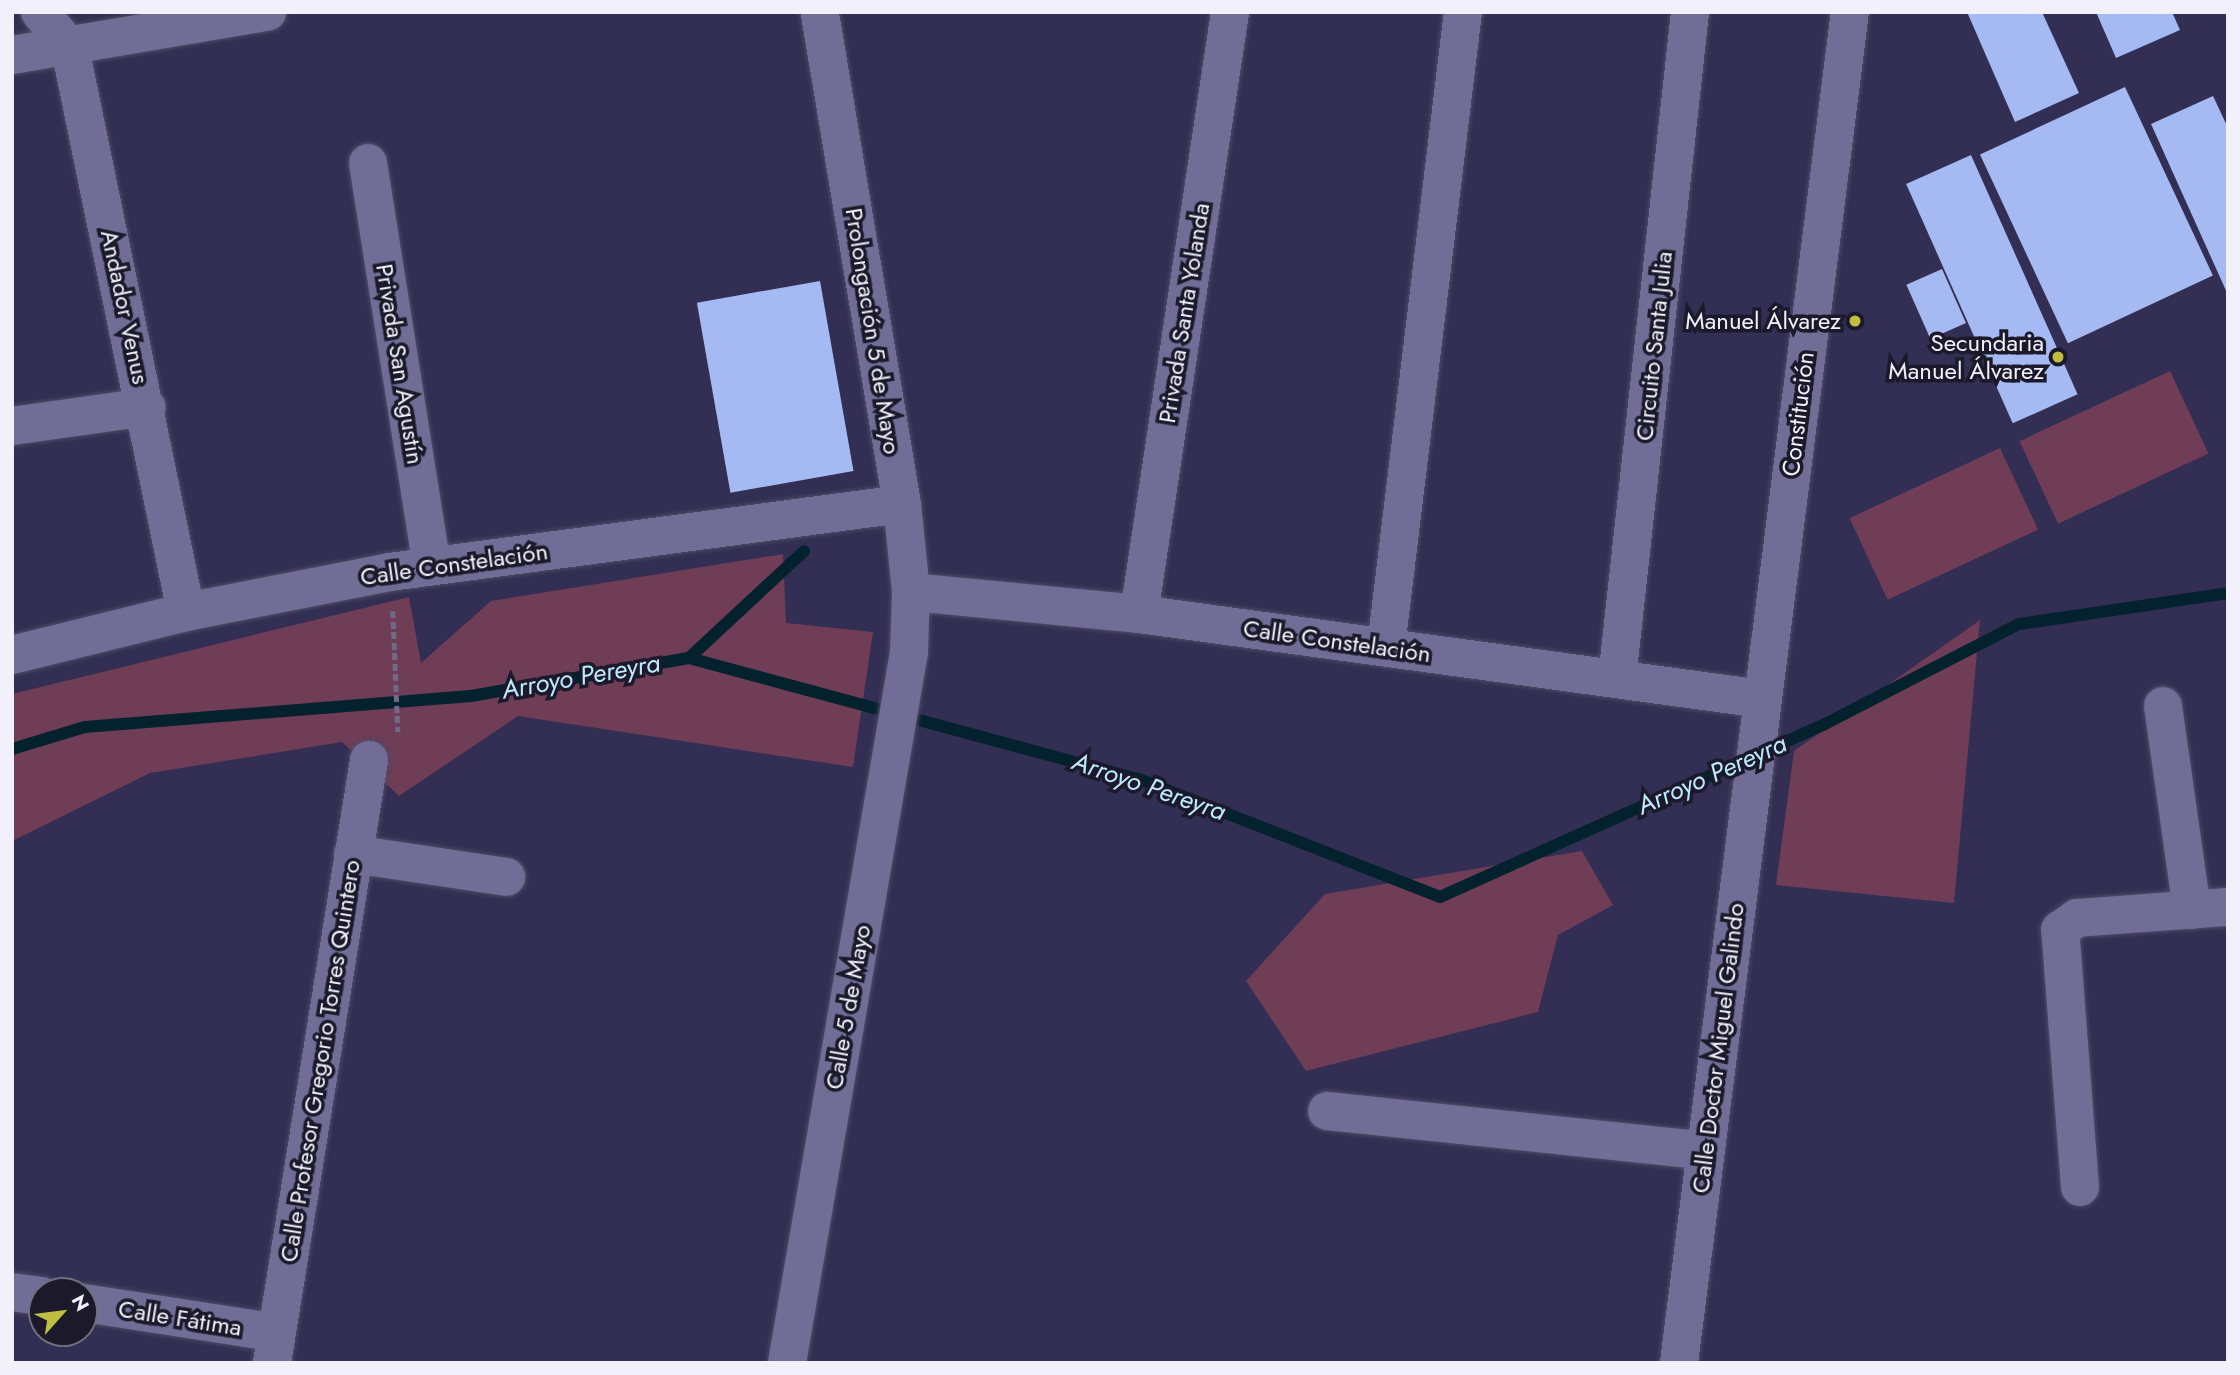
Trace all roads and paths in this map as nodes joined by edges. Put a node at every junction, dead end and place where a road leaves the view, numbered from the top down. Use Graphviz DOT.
graph roads {
  1 [pos="40,12"];
  2 [pos="267,12"];
  3 [pos="820,12"];
  4 [pos="1230,12"];
  5 [pos="1463,12"];
  6 [pos="1690,12"];
  7 [pos="1850,12"];
  8 [pos="70,48"];
  9 [pos="12,55"];
  10 [pos="368,163"];
  11 [pos="147,407"];
  12 [pos="12,426"];
  13 [pos="902,504"];
  14 [pos="432,565"];
  15 [pos="390,572"];
  16 [pos="911,592"];
  17 [pos="186,612"];
  18 [pos="1139,614"];
  19 [pos="1386,647"];
  20 [pos="909,652"];
  21 [pos="12,656"];
  22 [pos="1617,679"];
  23 [pos="2163,706"];
  24 [pos="1759,716"];
  25 [pos="383,754"];
  26 [pos="353,854"];
  27 [pos="506,877"];
  28 [pos="2210,909"];
  29 [pos="1326,1111"];
  30 [pos="1705,1151"];
  31 [pos="2080,1187"];
  32 [pos="98,1306"];
  33 [pos="274,1348"];
  34 [pos="787,1363"];
  35 [pos="1679,1363"];
  1 -- 8 [label="street, Andador Venus"];
  2 -- 8 [label="street"];
  3 -- 13 [label="street, Prolongación 5 de Mayo"];
  4 -- 18 [label="street, Privada Santa Yolanda"];
  5 -- 19 [label="street"];
  6 -- 22 [label="street, Circuito Santa Julia"];
  7 -- 24 [label="street, Constitución"];
  8 -- 9 [label="street"];
  8 -- 11 [label="street, Andador Venus"];
  10 -- 14 [label="street, Privada San Agustín"];
  11 -- 12 [label="street"];
  11 -- 17 [label="street, Andador Venus"];
  13 -- 14 [label="street, Calle Constelación"];
  13 -- 16 [label="street, Prolongación 5 de Mayo"];
  14 -- 15 [label="street, Calle Constelación"];
  15 -- 17 [label="street, Calle Constelación"];
  15 -- 25 [label="path"];
  16 -- 18 [label="street, Calle Constelación"];
  16 -- 20 [label="street, Prolongación 5 de Mayo"];
  17 -- 21 [label="street, Calle Constelación"];
  18 -- 19 [label="street, Calle Constelación"];
  19 -- 22 [label="street, Calle Constelación"];
  20 -- 34 [label="street, Calle 5 de Mayo"];
  22 -- 24 [label="street, Calle Constelación"];
  23 -- 28 [label="street"];
  24 -- 30 [label="street, Calle Doctor Miguel Galindo"];
  25 -- 26 [label="street, Calle Profesor Gregorio Torres Quintero"];
  26 -- 27 [label="street"];
  26 -- 33 [label="street, Calle Profesor Gregorio Torres Quintero"];
  28 -- 31 [label="street"];
  29 -- 30 [label="street"];
  30 -- 35 [label="street, Calle Doctor Miguel Galindo"];
  32 -- 33 [label="street, Calle Fátima"];
}
